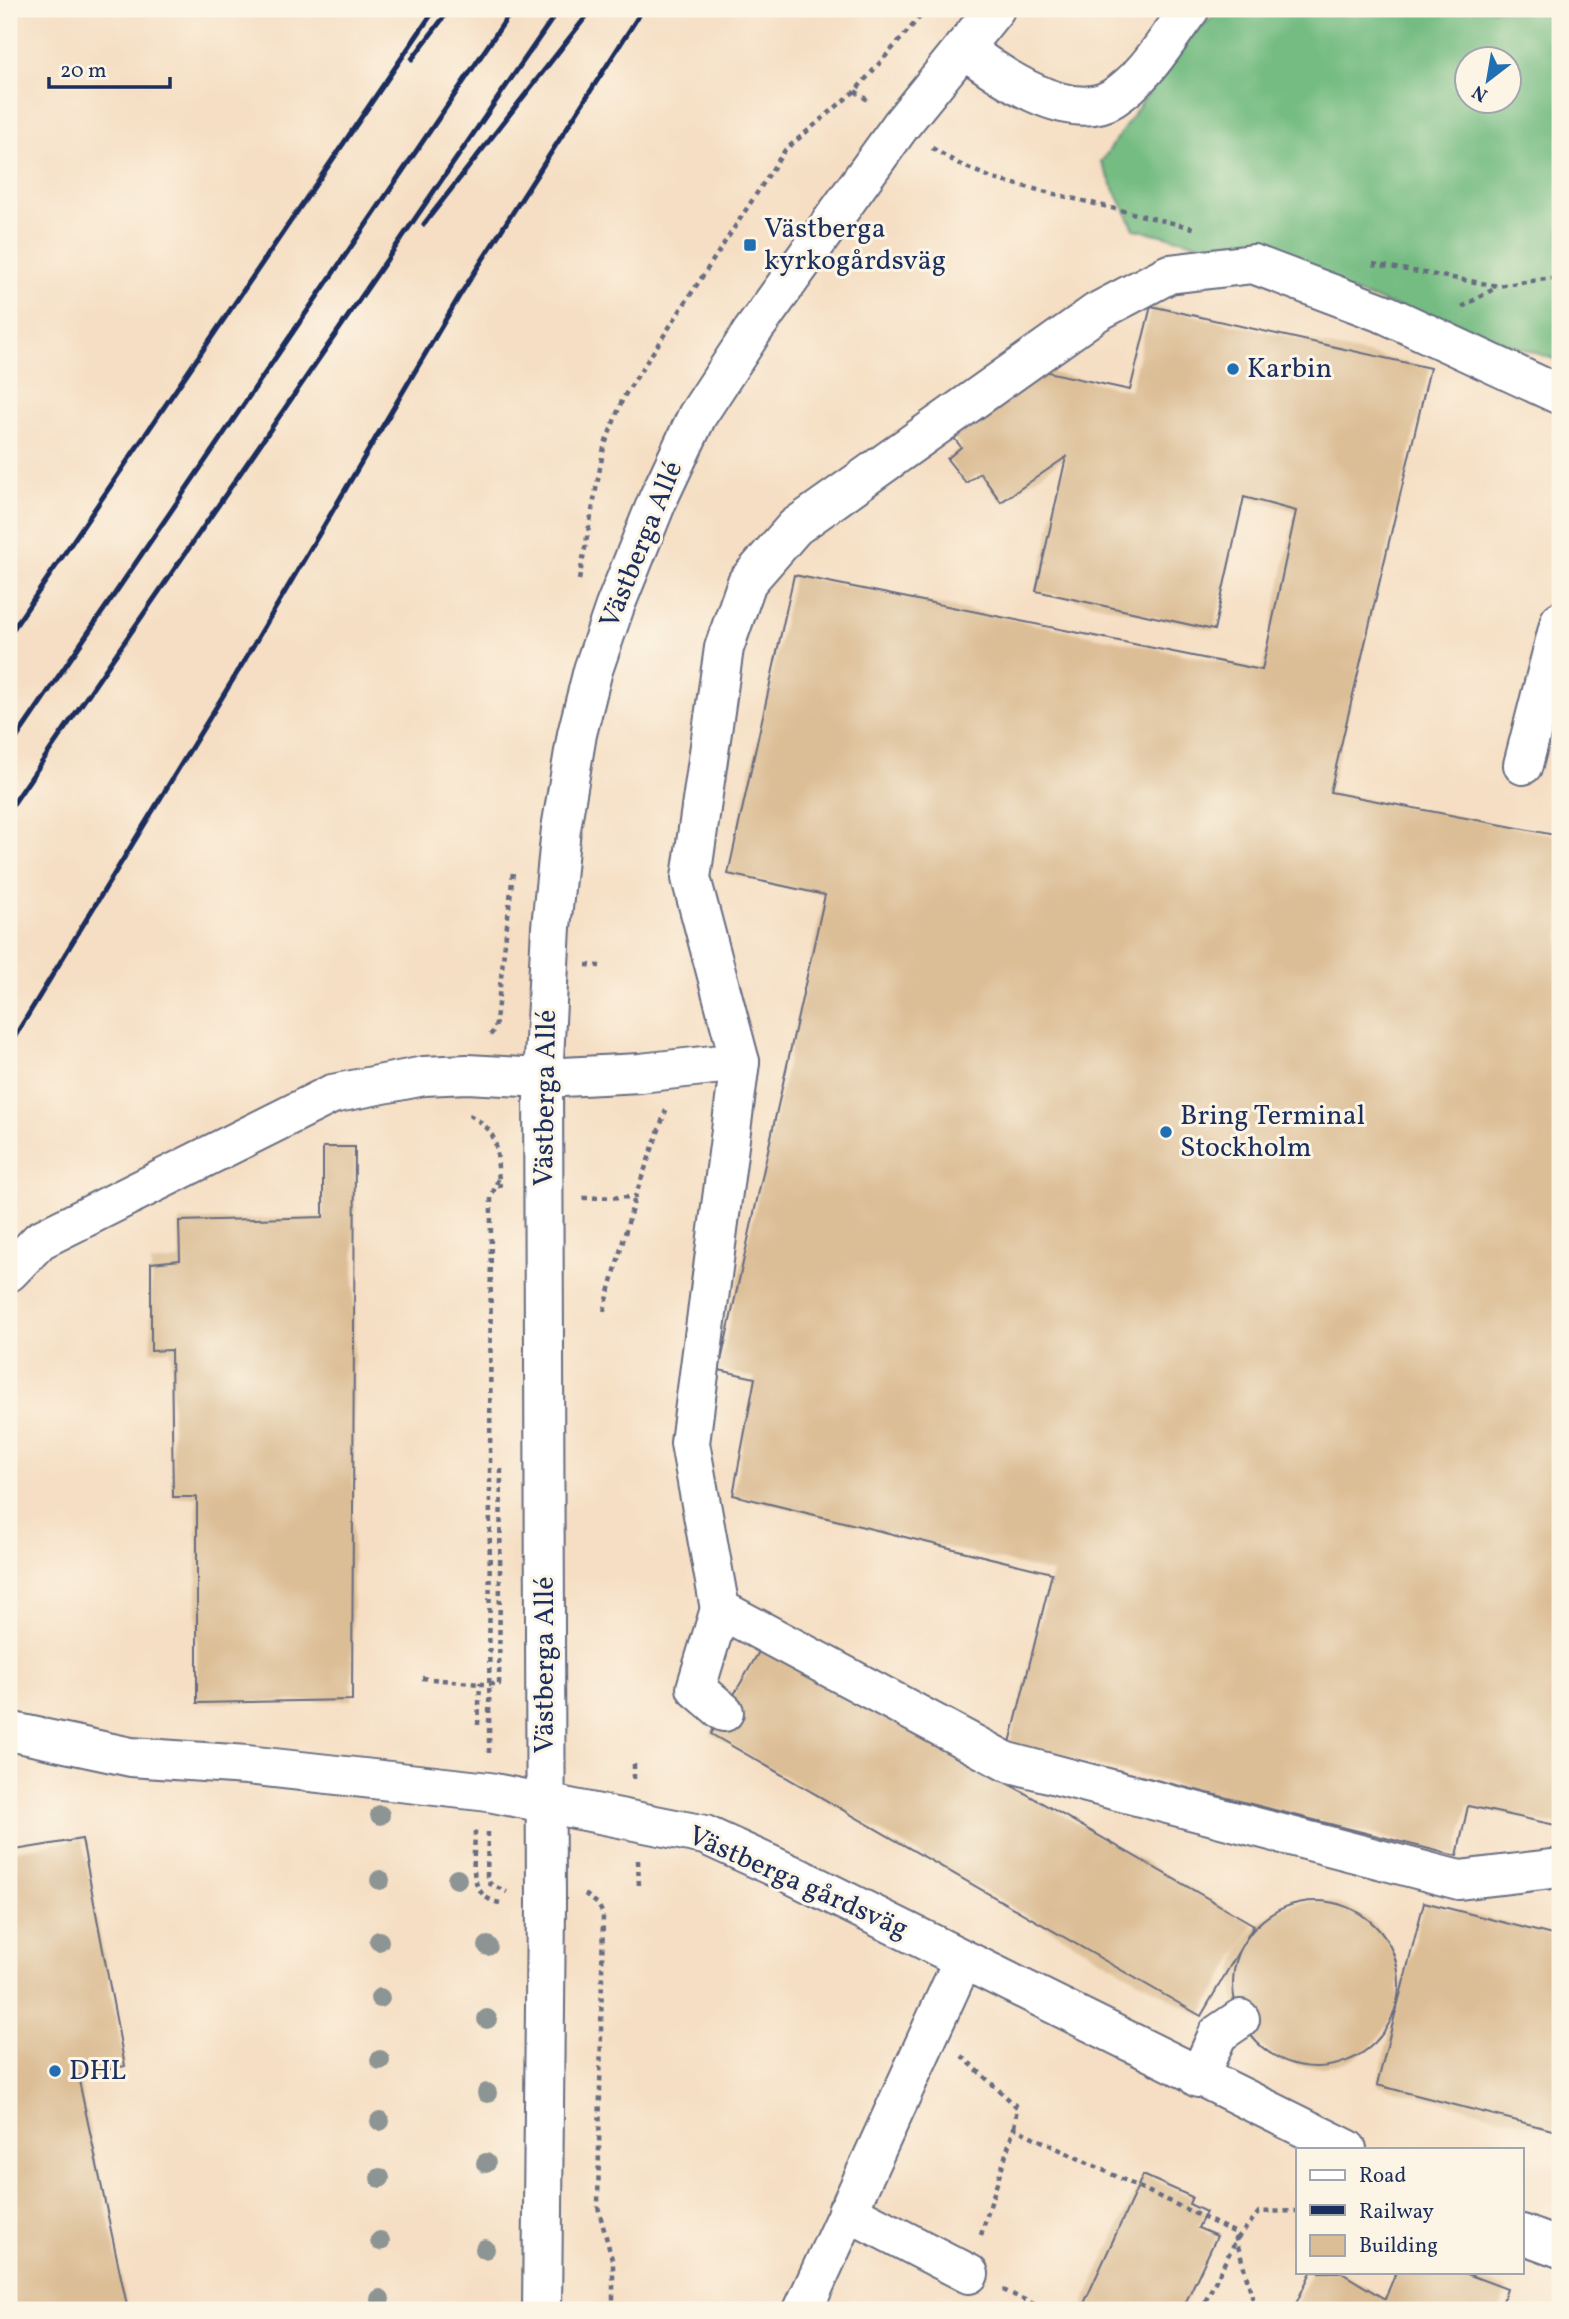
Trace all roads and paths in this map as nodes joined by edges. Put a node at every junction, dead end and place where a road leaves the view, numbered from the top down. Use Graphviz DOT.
graph roads {
  1 [pos="927,9"];
  2 [pos="995,9"];
  3 [pos="1190,9"];
  4 [pos="963,48"];
  5 [pos="1560,396"];
  6 [pos="604,447"];
  7 [pos="1560,621"];
  8 [pos="1523,765"];
  9 [pos="740,1062"];
  10 [pos="681,1068"];
  11 [pos="543,1078"];
  12 [pos="544,1197"];
  13 [pos="635,1197"];
  14 [pos="491,1198"];
  15 [pos="9,1272"];
  16 [pos="604,1311"];
  17 [pos="501,1462"];
  18 [pos="720,1609"];
  19 [pos="422,1678"];
  20 [pos="480,1684"];
  21 [pos="490,1684"];
  22 [pos="724,1712"];
  23 [pos="489,1721"];
  24 [pos="478,1725"];
  25 [pos="9,1731"];
  26 [pos="545,1803"];
  27 [pos="475,1824"];
  28 [pos="489,1824"];
  29 [pos="1560,1868"];
  30 [pos="502,1892"];
  31 [pos="585,1894"];
  32 [pos="500,1903"];
  33 [pos="963,1960"];
  34 [pos="1240,2019"];
  35 [pos="931,2027"];
  36 [pos="1198,2078"];
  37 [pos="1014,2128"];
  38 [pos="1345,2148"];
  39 [pos="848,2211"];
  40 [pos="1296,2211"];
  41 [pos="1524,2235"];
  42 [pos="1236,2240"];
  43 [pos="1560,2248"];
  44 [pos="970,2274"];
  45 [pos="542,2310"];
  46 [pos="613,2310"];
  47 [pos="803,2310"];
  48 [pos="1201,2310"];
  49 [pos="1256,2310"];
  1 -- 6 [label="path"];
  2 -- 4 [label="street, Västberga Allé"];
  3 -- 4 [label="street"];
  4 -- 11 [label="street, Västberga Allé"];
  5 -- 9 [label="street"];
  7 -- 8 [label="street"];
  9 -- 10 [label="street"];
  9 -- 18 [label="street"];
  10 -- 11 [label="street"];
  10 -- 13 [label="path"];
  11 -- 12 [label="street, Västberga Allé"];
  11 -- 15 [label="street"];
  12 -- 13 [label="path"];
  12 -- 26 [label="street, Västberga Allé"];
  13 -- 16 [label="path"];
  14 -- 14 [label="path"];
  14 -- 21 [label="path"];
  17 -- 21 [label="path"];
  18 -- 22 [label="street"];
  18 -- 29 [label="street"];
  19 -- 20 [label="path"];
  20 -- 21 [label="path"];
  20 -- 24 [label="path"];
  21 -- 23 [label="path"];
  25 -- 26 [label="street, Västberga gårdsväg"];
  26 -- 33 [label="street, Västberga gårdsväg"];
  26 -- 45 [label="street, Västberga Allé"];
  27 -- 32 [label="path"];
  28 -- 30 [label="path"];
  31 -- 46 [label="path"];
  33 -- 35 [label="street"];
  33 -- 36 [label="street, Västberga gårdsväg"];
  34 -- 36 [label="street"];
  35 -- 37 [label="path"];
  35 -- 39 [label="street"];
  36 -- 38 [label="street, Västberga gårdsväg"];
  37 -- 42 [label="path"];
  37 -- 44 [label="path"];
  39 -- 44 [label="street"];
  39 -- 47 [label="street"];
  40 -- 42 [label="path"];
  41 -- 43 [label="street"];
  42 -- 48 [label="path"];
  42 -- 49 [label="path"];
}
